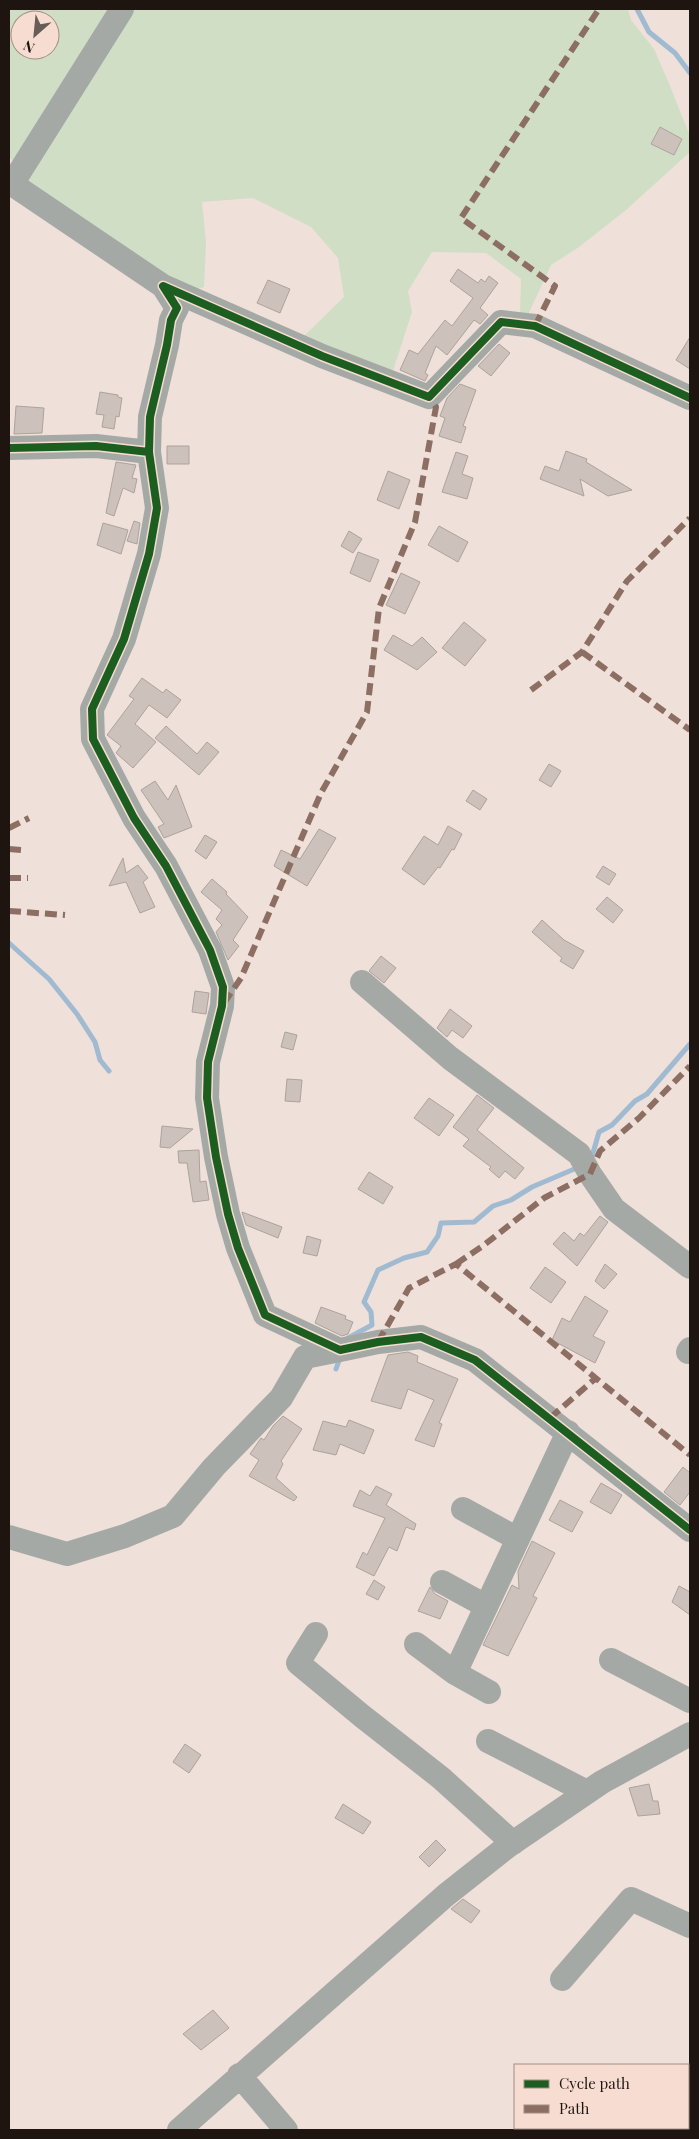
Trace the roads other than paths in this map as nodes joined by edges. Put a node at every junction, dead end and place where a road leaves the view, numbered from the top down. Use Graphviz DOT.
graph roads {
  1 [pos="122,9"];
  2 [pos="163,286"];
  3 [pos="690,398"];
  4 [pos="9,448"];
  5 [pos="149,452"];
  6 [pos="362,982"];
  7 [pos="690,1267"];
  8 [pos="340,1350"];
  9 [pos="568,1432"];
  10 [pos="463,1510"];
  11 [pos="690,1530"];
  12 [pos="9,1537"];
  13 [pos="518,1538"];
  14 [pos="442,1582"];
  15 [pos="486,1606"];
  16 [pos="316,1634"];
  17 [pos="416,1644"];
  18 [pos="611,1660"];
  19 [pos="455,1673"];
  20 [pos="490,1692"];
  21 [pos="690,1701"];
  22 [pos="690,1734"];
  23 [pos="488,1741"];
  24 [pos="587,1792"];
  25 [pos="513,1843"];
  26 [pos="690,1926"];
  27 [pos="562,1979"];
  28 [pos="240,2075"];
  29 [pos="178,2130"];
  30 [pos="286,2130"];
  1 -- 2 [label="street"];
  2 -- 3 [label="street"];
  2 -- 5 [label="street"];
  4 -- 5 [label="street"];
  5 -- 8 [label="street"];
  6 -- 7 [label="street"];
  8 -- 9 [label="street"];
  8 -- 12 [label="street"];
  9 -- 11 [label="street"];
  9 -- 13 [label="street"];
  10 -- 13 [label="street"];
  13 -- 15 [label="street"];
  14 -- 15 [label="street"];
  15 -- 19 [label="street"];
  16 -- 25 [label="street"];
  17 -- 19 [label="street"];
  18 -- 21 [label="street"];
  19 -- 20 [label="street"];
  22 -- 24 [label="street"];
  23 -- 24 [label="street"];
  24 -- 25 [label="street"];
  25 -- 28 [label="street"];
  26 -- 27 [label="street"];
  28 -- 29 [label="street"];
  28 -- 30 [label="street"];
}
